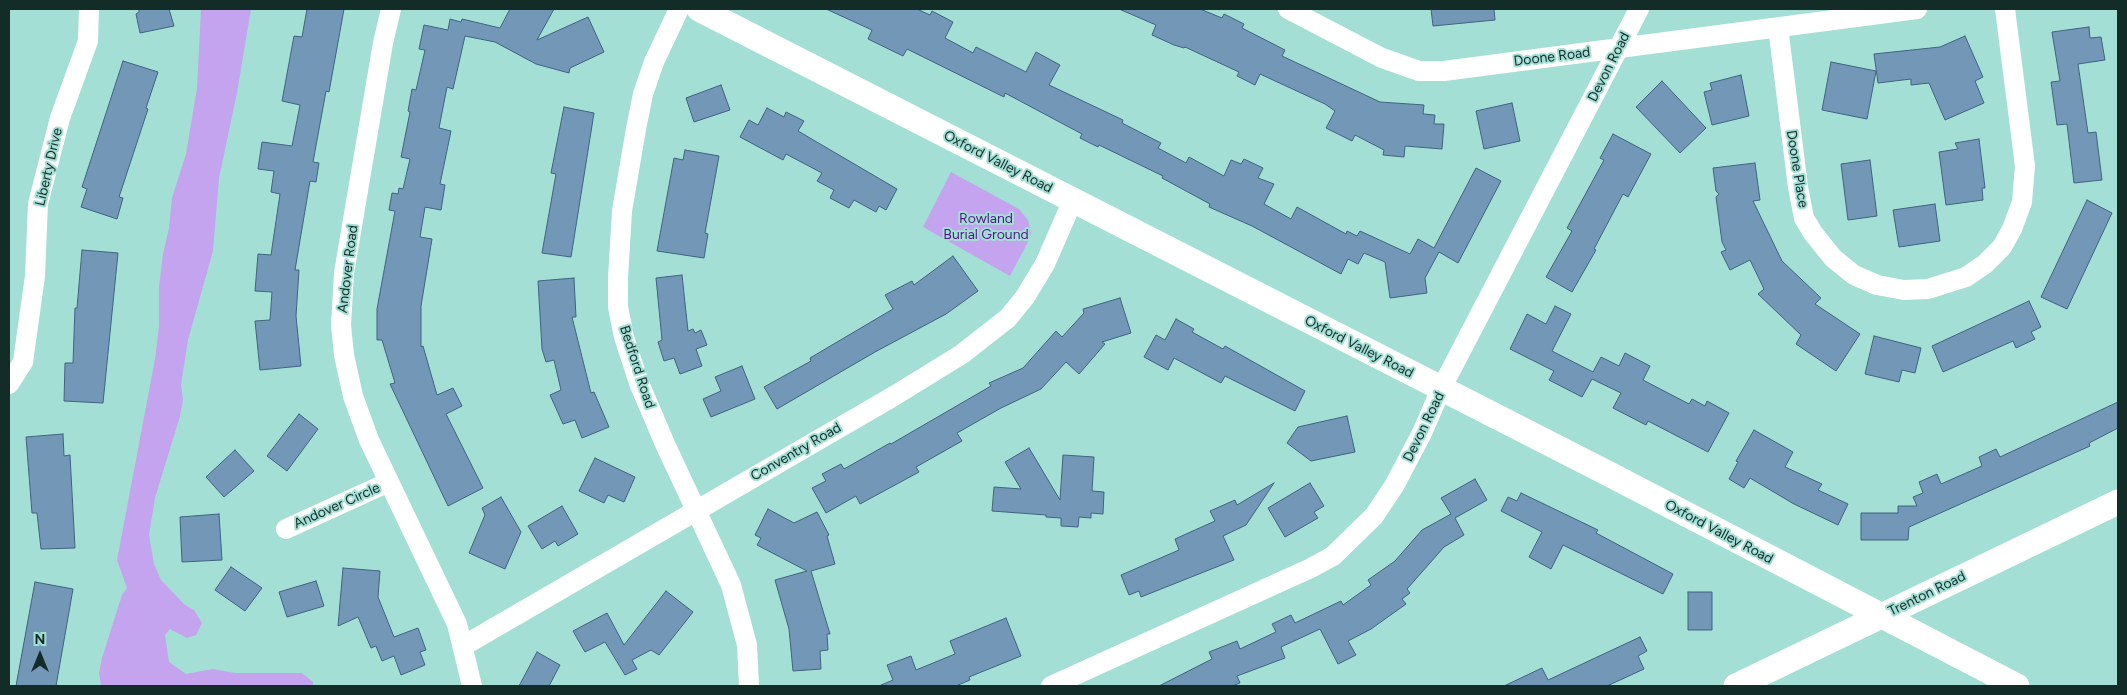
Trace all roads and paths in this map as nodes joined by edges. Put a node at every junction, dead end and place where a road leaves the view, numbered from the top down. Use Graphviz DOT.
graph roads {
  1 [pos="89,9"];
  2 [pos="391,9"];
  3 [pos="680,9"];
  4 [pos="699,9"];
  5 [pos="1288,9"];
  6 [pos="1639,9"];
  7 [pos="1917,9"];
  8 [pos="2005,9"];
  9 [pos="1778,27"];
  10 [pos="1618,49"];
  11 [pos="1073,200"];
  12 [pos="9,384"];
  13 [pos="1441,389"];
  14 [pos="389,482"];
  15 [pos="2118,502"];
  16 [pos="695,510"];
  17 [pos="286,529"];
  18 [pos="1880,616"];
  19 [pos="463,646"];
  20 [pos="472,686"];
  21 [pos="749,686"];
  22 [pos="1051,686"];
  23 [pos="1736,686"];
  24 [pos="2017,686"];
  1 -- 12 [label="street, Liberty Drive"];
  2 -- 14 [label="street, Andover Road"];
  3 -- 16 [label="street, Bedford Road"];
  4 -- 11 [label="main road, Oxford Valley Road"];
  5 -- 10 [label="street, Doone Road"];
  6 -- 10 [label="street, Devon Road"];
  7 -- 9 [label="street, Doone Road"];
  8 -- 9 [label="street, Doone Place"];
  9 -- 10 [label="street, Doone Road"];
  10 -- 13 [label="street, Devon Road"];
  11 -- 13 [label="main road, Oxford Valley Road"];
  11 -- 16 [label="street, Conventry Road"];
  13 -- 18 [label="main road, Oxford Valley Road"];
  13 -- 22 [label="street, Devon Road"];
  14 -- 17 [label="street, Andover Circle"];
  14 -- 19 [label="street, Andover Road"];
  15 -- 18 [label="main road, Trenton Road"];
  16 -- 19 [label="street, Conventry Road"];
  16 -- 21 [label="street, Bedford Road"];
  18 -- 23 [label="main road, Trenton Road"];
  18 -- 24 [label="main road, Oxford Valley Road"];
  19 -- 20 [label="street, Andover Road"];
}
